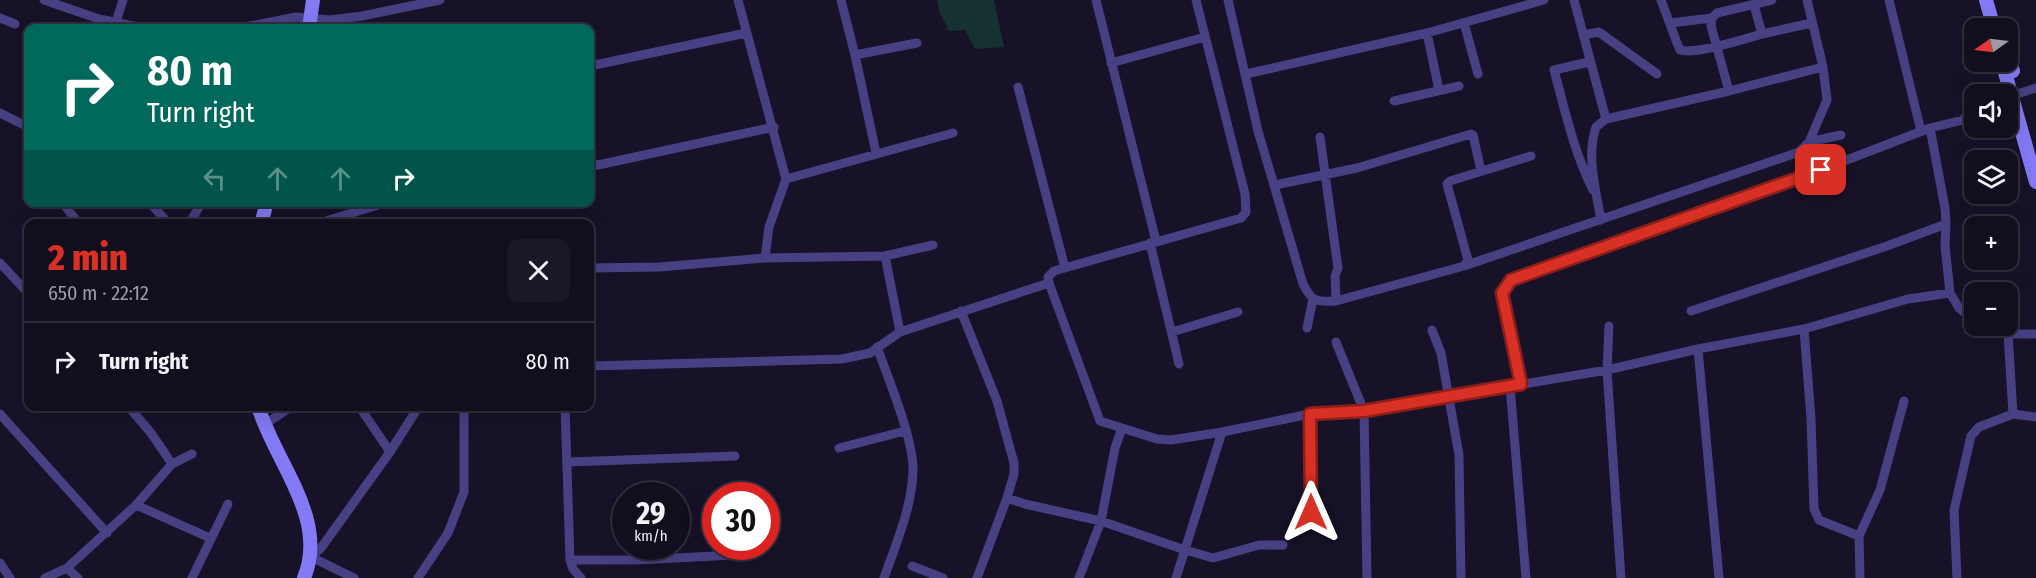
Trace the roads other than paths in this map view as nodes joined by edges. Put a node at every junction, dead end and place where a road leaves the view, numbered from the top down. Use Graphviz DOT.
graph roads {
  1 [pos="44,0"];
  2 [pos="123,0"];
  3 [pos="313,0"];
  4 [pos="440,0"];
  5 [pos="738,0"];
  6 [pos="841,0"];
  7 [pos="1096,0"];
  8 [pos="1196,0"];
  9 [pos="1228,0"];
  10 [pos="1544,0"];
  11 [pos="1574,0"];
  12 [pos="1661,0"];
  13 [pos="1768,0"];
  14 [pos="1807,0"];
  15 [pos="1889,0"];
  16 [pos="1986,0"];
  17 [pos="1994,0"];
  18 [pos="1532,1"];
  19 [pos="1515,4"];
  20 [pos="1754,4"];
  21 [pos="0,18"];
  22 [pos="1712,18"];
  23 [pos="1991,18"];
  24 [pos="1998,18"];
  25 [pos="116,22"];
  26 [pos="310,23"];
  27 [pos="1464,23"];
  28 [pos="1670,23"];
  29 [pos="1812,23"];
  30 [pos="15,24"];
  31 [pos="125,24"];
  32 [pos="259,24"];
  33 [pos="746,33"];
  34 [pos="1427,33"];
  35 [pos="1762,34"];
  36 [pos="1582,35"];
  37 [pos="1205,37"];
  38 [pos="917,43"];
  39 [pos="1717,46"];
  40 [pos="855,55"];
  41 [pos="1589,62"];
  42 [pos="1111,63"];
  43 [pos="594,65"];
  44 [pos="1823,66"];
  45 [pos="1246,74"];
  46 [pos="1478,74"];
  47 [pos="1657,74"];
  48 [pos="1459,86"];
  49 [pos="1018,87"];
  50 [pos="2036,88"];
  51 [pos="1439,90"];
  52 [pos="1729,91"];
  53 [pos="2018,94"];
  54 [pos="1394,101"];
  55 [pos="2018,108"];
  56 [pos="0,113"];
  57 [pos="2018,115"];
  58 [pos="1606,119"];
  59 [pos="1964,119"];
  60 [pos="24,125"];
  61 [pos="774,127"];
  62 [pos="1926,130"];
  63 [pos="953,134"];
  64 [pos="1840,135"];
  65 [pos="1320,137"];
  66 [pos="1809,142"];
  67 [pos="2036,150"];
  68 [pos="876,153"];
  69 [pos="1531,156"];
  70 [pos="594,164"];
  71 [pos="1481,171"];
  72 [pos="1324,176"];
  73 [pos="786,179"];
  74 [pos="2036,182"];
  75 [pos="1275,185"];
  76 [pos="1598,198"];
  77 [pos="66,207"];
  78 [pos="154,207"];
  79 [pos="371,207"];
  80 [pos="76,219"];
  81 [pos="164,219"];
  82 [pos="332,219"];
  83 [pos="1601,220"];
  84 [pos="1946,224"];
  85 [pos="1153,242"];
  86 [pos="933,245"];
  87 [pos="885,256"];
  88 [pos="765,258"];
  89 [pos="0,263"];
  90 [pos="1464,266"];
  91 [pos="594,268"];
  92 [pos="1065,268"];
  93 [pos="1049,283"];
  94 [pos="24,289"];
  95 [pos="1950,293"];
  96 [pos="1313,299"];
  97 [pos="1336,301"];
  98 [pos="961,311"];
  99 [pos="1691,311"];
  100 [pos="1238,312"];
  101 [pos="1964,312"];
  102 [pos="1610,326"];
  103 [pos="1307,328"];
  104 [pos="1804,329"];
  105 [pos="1432,330"];
  106 [pos="900,332"];
  107 [pos="1172,332"];
  108 [pos="2018,334"];
  109 [pos="2036,334"];
  110 [pos="2008,336"];
  111 [pos="1336,342"];
  112 [pos="877,347"];
  113 [pos="1698,349"];
  114 [pos="1179,364"];
  115 [pos="594,366"];
  116 [pos="1607,370"];
  117 [pos="1521,384"];
  118 [pos="1510,386"];
  119 [pos="1449,395"];
  120 [pos="1904,401"];
  121 [pos="132,411"];
  122 [pos="260,411"];
  123 [pos="285,411"];
  124 [pos="362,411"];
  125 [pos="416,411"];
  126 [pos="464,411"];
  127 [pos="565,411"];
  128 [pos="1364,411"];
  129 [pos="0,414"];
  130 [pos="1310,414"];
  131 [pos="2013,414"];
  132 [pos="2036,417"];
  133 [pos="264,425"];
  134 [pos="1122,428"];
  135 [pos="905,431"];
  136 [pos="1222,432"];
  137 [pos="838,448"];
  138 [pos="390,452"];
  139 [pos="192,454"];
  140 [pos="735,456"];
  141 [pos="568,462"];
  142 [pos="172,464"];
  143 [pos="1007,498"];
  144 [pos="228,504"];
  145 [pos="136,505"];
  146 [pos="1311,512"];
  147 [pos="1101,521"];
  148 [pos="106,533"];
  149 [pos="1859,536"];
  150 [pos="210,538"];
  151 [pos="1283,545"];
  152 [pos="1185,550"];
  153 [pos="311,557"];
  154 [pos="702,557"];
  155 [pos="570,560"];
  156 [pos="0,563"];
  157 [pos="912,567"];
  158 [pos="67,568"];
  159 [pos="10,578"];
  160 [pos="45,578"];
  161 [pos="78,578"];
  162 [pos="192,578"];
  163 [pos="304,578"];
  164 [pos="354,578"];
  165 [pos="418,578"];
  166 [pos="581,578"];
  167 [pos="884,578"];
  168 [pos="943,578"];
  169 [pos="977,578"];
  170 [pos="1079,578"];
  171 [pos="1176,578"];
  172 [pos="1367,578"];
  173 [pos="1461,578"];
  174 [pos="1526,578"];
  175 [pos="1621,578"];
  176 [pos="1719,578"];
  177 [pos="1860,578"];
  178 [pos="1957,578"];
  1 -- 25 [label="street"];
  2 -- 25 [label="street"];
  3 -- 26 [label="street"];
  4 -- 26 [label="street"];
  5 -- 33 [label="street"];
  6 -- 40 [label="street"];
  7 -- 42 [label="street"];
  8 -- 37 [label="street"];
  9 -- 45 [label="street"];
  10 -- 18 [label="street"];
  11 -- 36 [label="street"];
  12 -- 28 [label="street"];
  13 -- 20 [label="street"];
  14 -- 29 [label="street"];
  15 -- 62 [label="street"];
  16 -- 23 [label="street"];
  17 -- 24 [label="street"];
  18 -- 19 [label="street"];
  19 -- 27 [label="street"];
  20 -- 22 [label="street"];
  20 -- 35 [label="street"];
  21 -- 30 [label="street"];
  22 -- 28 [label="street"];
  22 -- 39 [label="street"];
  25 -- 31 [label="street"];
  26 -- 32 [label="street"];
  27 -- 34 [label="street"];
  27 -- 46 [label="street"];
  28 -- 39 [label="street"];
  29 -- 35 [label="street"];
  29 -- 44 [label="street"];
  33 -- 43 [label="street"];
  33 -- 61 [label="street"];
  34 -- 45 [label="street"];
  34 -- 51 [label="street"];
  35 -- 39 [label="street"];
  36 -- 41 [label="street"];
  36 -- 47 [label="street"];
  37 -- 42 [label="street"];
  37 -- 85 [label="street"];
  38 -- 40 [label="street"];
  39 -- 52 [label="street"];
  40 -- 68 [label="street"];
  41 -- 58 [label="street"];
  41 -- 76 [label="street"];
  42 -- 85 [label="street"];
  44 -- 52 [label="street"];
  44 -- 66 [label="street"];
  45 -- 75 [label="street"];
  48 -- 51 [label="street"];
  49 -- 92 [label="street"];
  50 -- 53 [label="street"];
  51 -- 54 [label="street"];
  52 -- 58 [label="street"];
  55 -- 67 [label="street"];
  56 -- 60 [label="street"];
  57 -- 74 [label="street"];
  58 -- 76 [label="street"];
  59 -- 62 [label="street"];
  61 -- 70 [label="street"];
  61 -- 73 [label="street"];
  62 -- 84 [label="street"];
  62 -- 117 [label="street"];
  63 -- 68 [label="street"];
  64 -- 66 [label="street"];
  65 -- 72 [label="street"];
  66 -- 83 [label="street"];
  68 -- 73 [label="street"];
  69 -- 71 [label="street"];
  71 -- 72 [label="street"];
  71 -- 90 [label="street"];
  72 -- 75 [label="street"];
  72 -- 97 [label="street"];
  73 -- 88 [label="street"];
  75 -- 96 [label="street"];
  76 -- 83 [label="street"];
  77 -- 80 [label="street"];
  78 -- 81 [label="street"];
  79 -- 82 [label="street"];
  83 -- 90 [label="street"];
  84 -- 95 [label="street"];
  84 -- 99 [label="street"];
  85 -- 92 [label="street"];
  85 -- 107 [label="street"];
  86 -- 87 [label="street"];
  87 -- 88 [label="street"];
  87 -- 106 [label="street"];
  88 -- 91 [label="street"];
  89 -- 94 [label="street"];
  90 -- 97 [label="street"];
  92 -- 93 [label="street"];
  93 -- 98 [label="street"];
  93 -- 134 [label="street"];
  95 -- 101 [label="street"];
  95 -- 104 [label="street"];
  96 -- 97 [label="street"];
  96 -- 103 [label="street"];
  98 -- 106 [label="street"];
  98 -- 143 [label="street"];
  100 -- 107 [label="street"];
  102 -- 116 [label="street"];
  104 -- 113 [label="street"];
  104 -- 149 [label="street"];
  105 -- 119 [label="street"];
  106 -- 112 [label="street"];
  107 -- 114 [label="street"];
  108 -- 109 [label="street"];
  110 -- 131 [label="street"];
  111 -- 128 [label="street"];
  112 -- 115 [label="street"];
  112 -- 135 [label="street"];
  113 -- 116 [label="street"];
  113 -- 176 [label="street"];
  116 -- 117 [label="street"];
  116 -- 175 [label="street"];
  117 -- 118 [label="street"];
  118 -- 119 [label="street"];
  118 -- 174 [label="street"];
  119 -- 128 [label="street"];
  119 -- 173 [label="street"];
  120 -- 149 [label="street"];
  121 -- 142 [label="street"];
  122 -- 133 [label="street"];
  123 -- 133 [label="street"];
  124 -- 138 [label="street"];
  125 -- 138 [label="street"];
  126 -- 165 [label="street"];
  127 -- 141 [label="street"];
  128 -- 130 [label="street"];
  128 -- 172 [label="street"];
  129 -- 148 [label="street"];
  130 -- 136 [label="street"];
  130 -- 146 [label="street"];
  131 -- 132 [label="street"];
  131 -- 178 [label="street"];
  133 -- 153 [label="street"];
  134 -- 136 [label="street"];
  134 -- 147 [label="street"];
  135 -- 137 [label="street"];
  135 -- 167 [label="street"];
  136 -- 152 [label="street"];
  138 -- 153 [label="street"];
  139 -- 142 [label="street"];
  140 -- 141 [label="street"];
  141 -- 155 [label="street"];
  142 -- 145 [label="street"];
  143 -- 147 [label="street"];
  143 -- 169 [label="street"];
  144 -- 150 [label="street"];
  145 -- 148 [label="street"];
  145 -- 150 [label="street"];
  147 -- 152 [label="street"];
  147 -- 170 [label="street"];
  148 -- 158 [label="street"];
  149 -- 177 [label="street"];
  150 -- 162 [label="street"];
  151 -- 152 [label="street"];
  152 -- 171 [label="street"];
  153 -- 163 [label="street"];
  153 -- 164 [label="street"];
  154 -- 155 [label="street"];
  155 -- 166 [label="street"];
  156 -- 159 [label="street"];
  157 -- 168 [label="street"];
  158 -- 160 [label="street"];
  158 -- 161 [label="street"];
}
